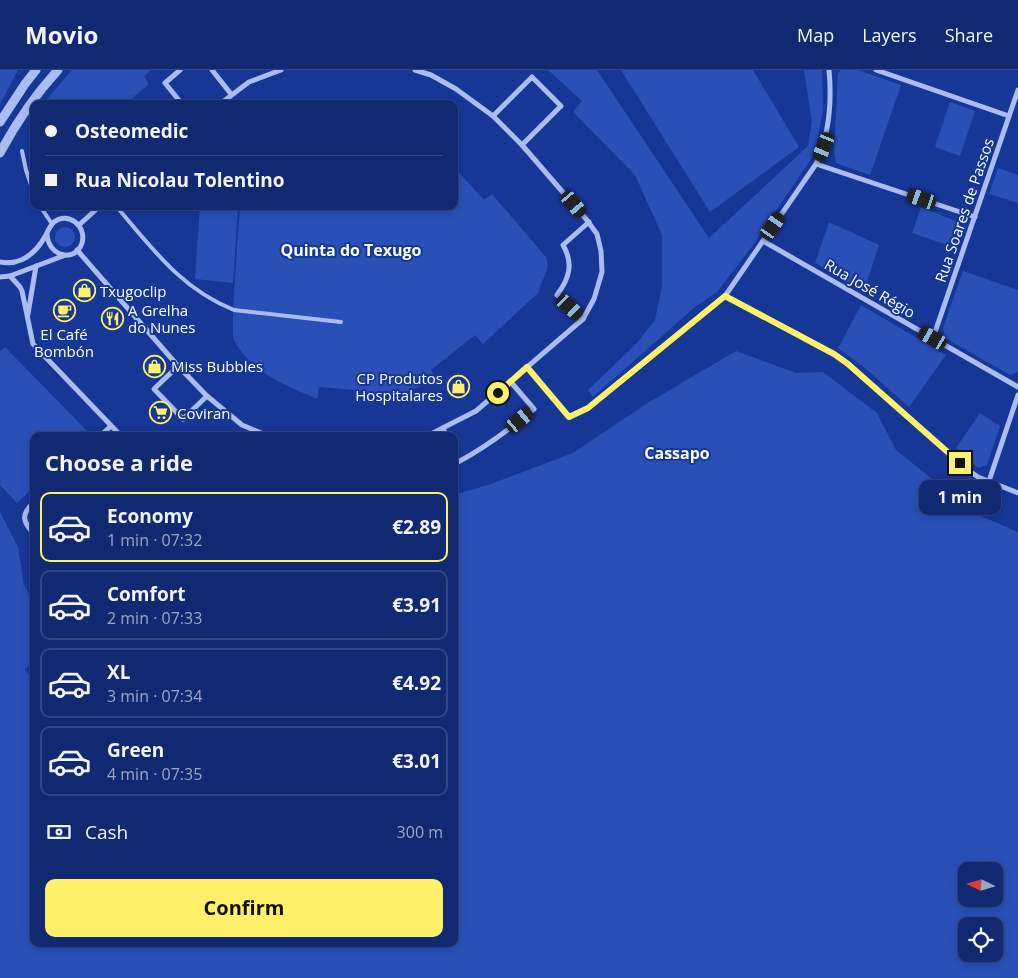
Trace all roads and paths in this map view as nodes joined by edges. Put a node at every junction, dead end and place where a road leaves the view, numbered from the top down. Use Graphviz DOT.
graph roads {
  1 [pos="36,70"];
  2 [pos="58,70"];
  3 [pos="180,70"];
  4 [pos="212,70"];
  5 [pos="280,70"];
  6 [pos="415,70"];
  7 [pos="829,70"];
  8 [pos="876,70"];
  9 [pos="1018,90"];
  10 [pos="232,94"];
  11 [pos="33,100"];
  12 [pos="179,100"];
  13 [pos="225,100"];
  14 [pos="30,105"];
  15 [pos="493,116"];
  16 [pos="1009,116"];
  17 [pos="0,122"];
  18 [pos="522,145"];
  19 [pos="22,151"];
  20 [pos="0,153"];
  21 [pos="816,164"];
  22 [pos="30,182"];
  23 [pos="43,210"];
  24 [pos="96,210"];
  25 [pos="120,210"];
  26 [pos="975,217"];
  27 [pos="589,222"];
  28 [pos="52,224"];
  29 [pos="79,225"];
  30 [pos="47,233"];
  31 [pos="762,241"];
  32 [pos="77,250"];
  33 [pos="64,255"];
  34 [pos="0,262"];
  35 [pos="36,266"];
  36 [pos="10,276"];
  37 [pos="0,277"];
  38 [pos="725,296"];
  39 [pos="28,317"];
  40 [pos="583,319"];
  41 [pos="341,322"];
  42 [pos="933,338"];
  43 [pos="178,366"];
  44 [pos="527,367"];
  45 [pos="510,381"];
  46 [pos="1018,387"];
  47 [pos="1018,395"];
  48 [pos="207,396"];
  49 [pos="111,426"];
  50 [pos="443,429"];
  51 [pos="104,432"];
  52 [pos="117,432"];
  53 [pos="260,432"];
  54 [pos="436,432"];
  55 [pos="445,432"];
  56 [pos="458,462"];
  57 [pos="989,482"];
  58 [pos="1018,493"];
  59 [pos="30,506"];
  60 [pos="30,530"];
  1 -- 17 [label="street"];
  2 -- 11 [label="street"];
  3 -- 12 [label="street"];
  4 -- 10 [label="street"];
  5 -- 10 [label="street"];
  6 -- 15 [label="street"];
  7 -- 21 [label="street"];
  8 -- 16 [label="street"];
  9 -- 16 [label="street, Rua Soares de Passos"];
  10 -- 13 [label="street"];
  14 -- 20 [label="street"];
  15 -- 18 [label="street"];
  15 -- 18 [label="street"];
  16 -- 26 [label="street, Rua Soares de Passos"];
  18 -- 27 [label="street"];
  19 -- 22 [label="lane"];
  21 -- 26 [label="street"];
  21 -- 31 [label="street"];
  23 -- 28 [label="lane"];
  24 -- 29 [label="street"];
  25 -- 41 [label="lane"];
  26 -- 42 [label="street, Rua Soares de Passos"];
  27 -- 40 [label="street"];
  27 -- 40 [label="street"];
  28 -- 29 [label="street"];
  28 -- 30 [label="street"];
  29 -- 32 [label="street"];
  30 -- 33 [label="street"];
  30 -- 34 [label="street"];
  31 -- 38 [label="street"];
  31 -- 42 [label="street, Rua José Régio"];
  32 -- 33 [label="street"];
  32 -- 43 [label="street"];
  33 -- 35 [label="street"];
  35 -- 36 [label="street"];
  35 -- 39 [label="street"];
  36 -- 37 [label="street"];
  36 -- 39 [label="street"];
  38 -- 44 [label="street"];
  38 -- 57 [label="street"];
  39 -- 49 [label="street"];
  40 -- 44 [label="street"];
  42 -- 46 [label="street, Rua José Régio"];
  43 -- 48 [label="street"];
  43 -- 48 [label="street"];
  44 -- 45 [label="street"];
  45 -- 50 [label="street"];
  45 -- 56 [label="street"];
  47 -- 57 [label="street"];
  48 -- 53 [label="street"];
  49 -- 51 [label="street"];
  49 -- 52 [label="street"];
  50 -- 54 [label="street"];
  50 -- 55 [label="street"];
  57 -- 58 [label="street"];
  59 -- 60 [label="street"];
}
